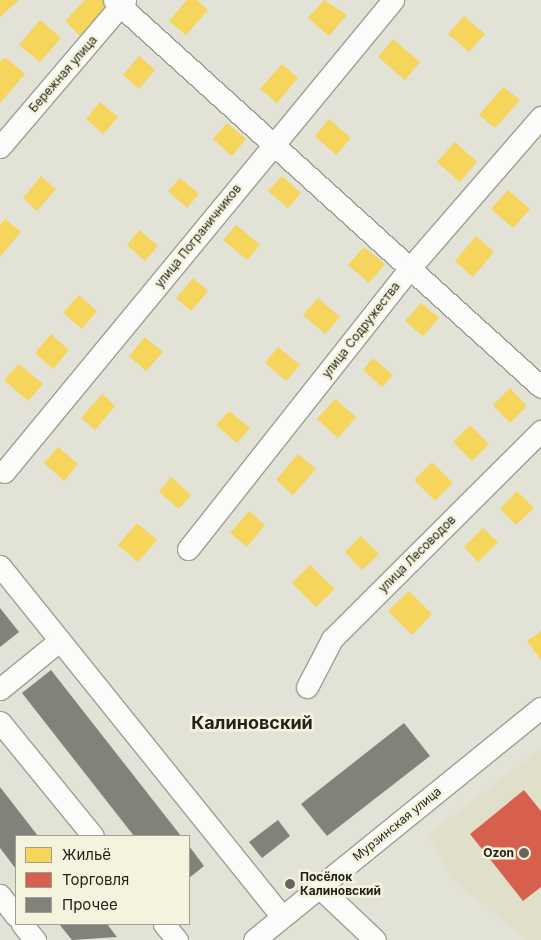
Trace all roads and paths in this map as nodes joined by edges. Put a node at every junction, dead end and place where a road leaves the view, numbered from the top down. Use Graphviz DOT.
graph roads {
  1 [pos="393,0"];
  2 [pos="120,2"];
  3 [pos="541,117"];
  4 [pos="273,144"];
  5 [pos="0,147"];
  6 [pos="410,268"];
  7 [pos="541,387"];
  8 [pos="541,431"];
  9 [pos="4,472"];
  10 [pos="188,549"];
  11 [pos="0,566"];
  12 [pos="60,640"];
  13 [pos="307,687"];
  14 [pos="0,689"];
  15 [pos="541,708"];
  16 [pos="0,722"];
  17 [pos="92,835"];
  18 [pos="318,887"];
  19 [pos="0,895"];
  20 [pos="15,915"];
  21 [pos="282,917"];
  22 [pos="23,925"];
  23 [pos="165,925"];
  24 [pos="35,940"];
  25 [pos="177,940"];
  26 [pos="254,940"];
  27 [pos="375,940"];
  1 -- 4 [label="street, улица Пограничников"];
  2 -- 4 [label="street"];
  2 -- 5 [label="street, Бережная улица"];
  3 -- 6 [label="street, улица Содружества"];
  4 -- 6 [label="street"];
  4 -- 9 [label="street, улица Пограничников"];
  6 -- 7 [label="street"];
  6 -- 10 [label="street, улица Содружества"];
  8 -- 13 [label="street, улица Лесоводов"];
  11 -- 12 [label="street"];
  12 -- 14 [label="street"];
  12 -- 21 [label="street"];
  15 -- 18 [label="street, Мурзинская улица"];
  16 -- 17 [label="street"];
  18 -- 21 [label="street, Мурзинская улица"];
  18 -- 27 [label="street"];
  19 -- 20 [label="street"];
  21 -- 26 [label="street, Мурзинская улица"];
  22 -- 24 [label="street"];
  23 -- 25 [label="street"];
}
